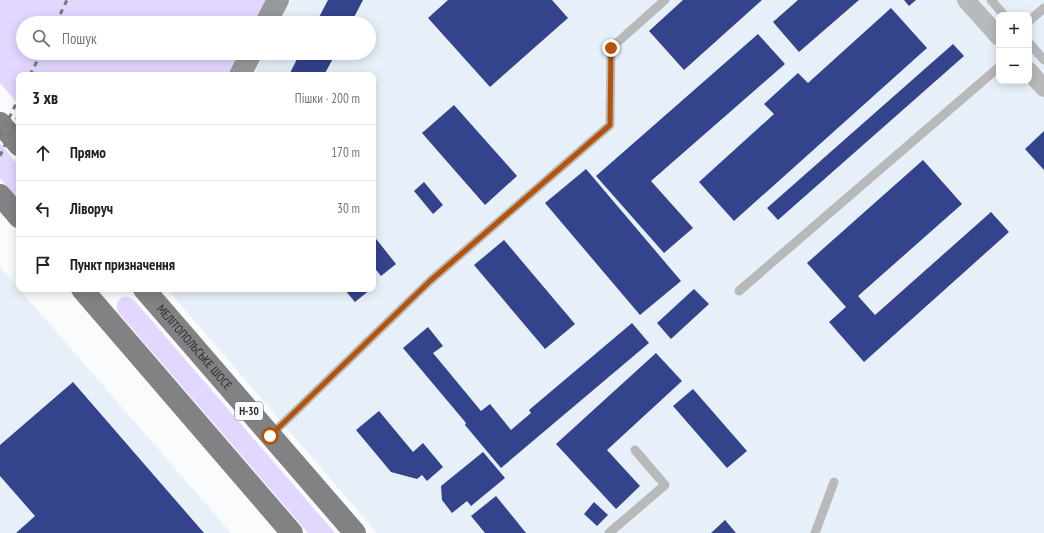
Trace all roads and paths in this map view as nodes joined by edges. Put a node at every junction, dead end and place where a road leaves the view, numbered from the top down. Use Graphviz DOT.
graph roads {
  1 [pos="278,0"];
  2 [pos="665,0"];
  3 [pos="966,0"];
  4 [pos="991,0"];
  5 [pos="1044,8"];
  6 [pos="1001,12"];
  7 [pos="270,16"];
  8 [pos="1032,18"];
  9 [pos="996,34"];
  10 [pos="1032,46"];
  11 [pos="248,60"];
  12 [pos="1044,60"];
  13 [pos="996,70"];
  14 [pos="242,72"];
  15 [pos="1032,74"];
  16 [pos="1044,88"];
  17 [pos="0,123"];
  18 [pos="16,142"];
  19 [pos="0,195"];
  20 [pos="16,214"];
  21 [pos="739,291"];
  22 [pos="90,292"];
  23 [pos="147,292"];
  24 [pos="270,436"];
  25 [pos="634,450"];
  26 [pos="834,482"];
  27 [pos="292,533"];
  28 [pos="355,533"];
  29 [pos="608,533"];
  30 [pos="815,533"];
  1 -- 7 [label="street"];
  2 -- 24 [label="lane"];
  3 -- 9 [label="street"];
  4 -- 6 [label="lane"];
  5 -- 8 [label="lane"];
  10 -- 12 [label="lane"];
  11 -- 14 [label="street"];
  13 -- 21 [label="lane"];
  15 -- 16 [label="street"];
  17 -- 18 [label="main road"];
  19 -- 20 [label="main road"];
  22 -- 27 [label="main road"];
  23 -- 24 [label="main road, МЕЛІТОПОЛЬСЬКЕ ШОСЕ / Н-30"];
  24 -- 28 [label="main road, МЕЛІТОПОЛЬСЬКЕ ШОСЕ / Н-30"];
  25 -- 29 [label="lane"];
  26 -- 30 [label="lane"];
}
